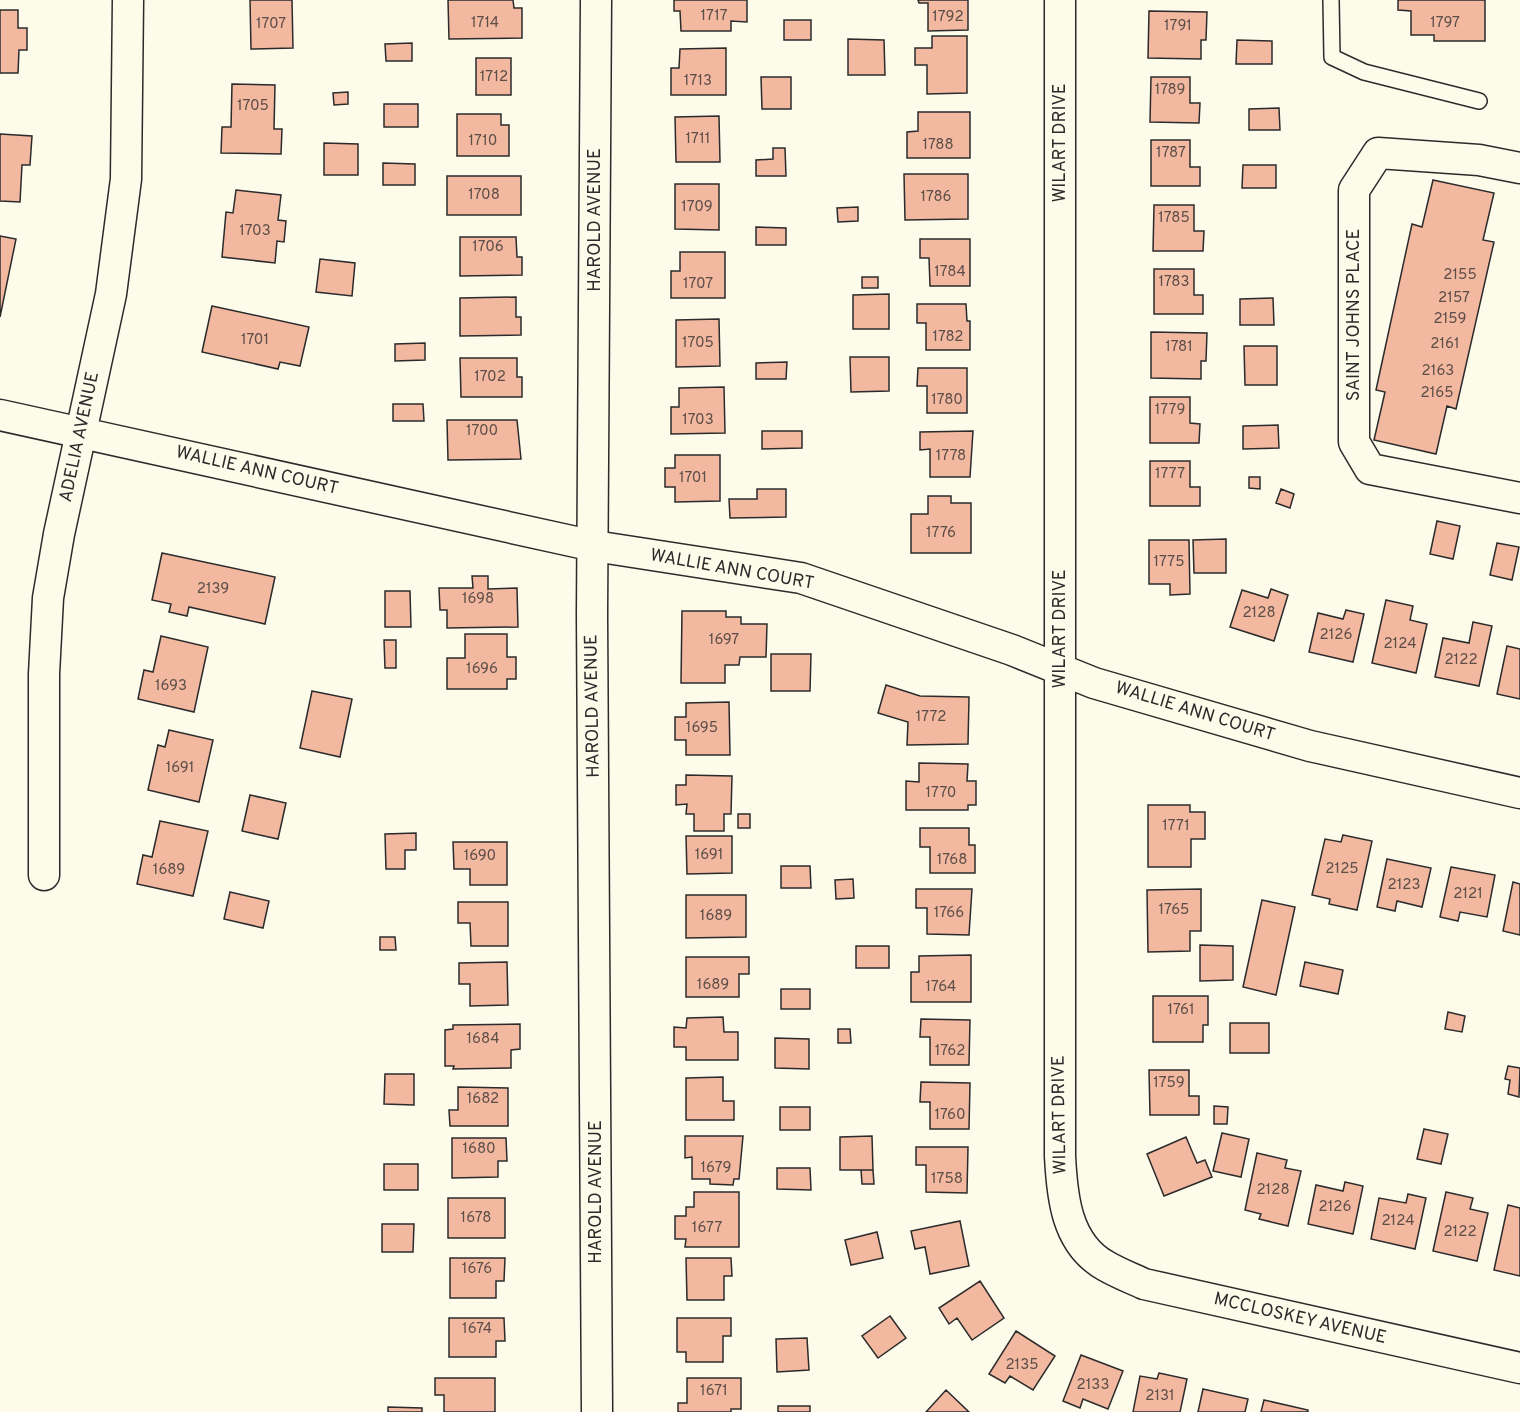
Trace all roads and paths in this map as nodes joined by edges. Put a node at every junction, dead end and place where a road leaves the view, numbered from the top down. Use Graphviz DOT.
graph roads {
  1 [pos="128,0"];
  2 [pos="596,0"];
  3 [pos="1060,0"];
  4 [pos="1331,0"];
  5 [pos="1479,102"];
  6 [pos="1520,168"];
  7 [pos="0,415"];
  8 [pos="81,431"];
  9 [pos="1520,498"];
  10 [pos="594,546"];
  11 [pos="1059,670"];
  12 [pos="1520,793"];
  13 [pos="44,875"];
  14 [pos="1088,1252"];
  15 [pos="1520,1368"];
  16 [pos="597,1412"];
  1 -- 8 [label="street, ADELIA AVENUE"];
  2 -- 10 [label="street, HAROLD AVENUE"];
  3 -- 11 [label="street, WILART DRIVE"];
  4 -- 5 [label="lane"];
  6 -- 9 [label="street, SAINT JOHNS PLACE"];
  7 -- 8 [label="street, WALLIE ANN COURT"];
  8 -- 10 [label="street, WALLIE ANN COURT"];
  8 -- 13 [label="street, ADELIA AVENUE"];
  10 -- 11 [label="street, WALLIE ANN COURT"];
  10 -- 16 [label="street, HAROLD AVENUE"];
  11 -- 12 [label="street, WALLIE ANN COURT"];
  11 -- 14 [label="street, WILART DRIVE"];
  14 -- 15 [label="street, MCCLOSKEY AVENUE"];
}
